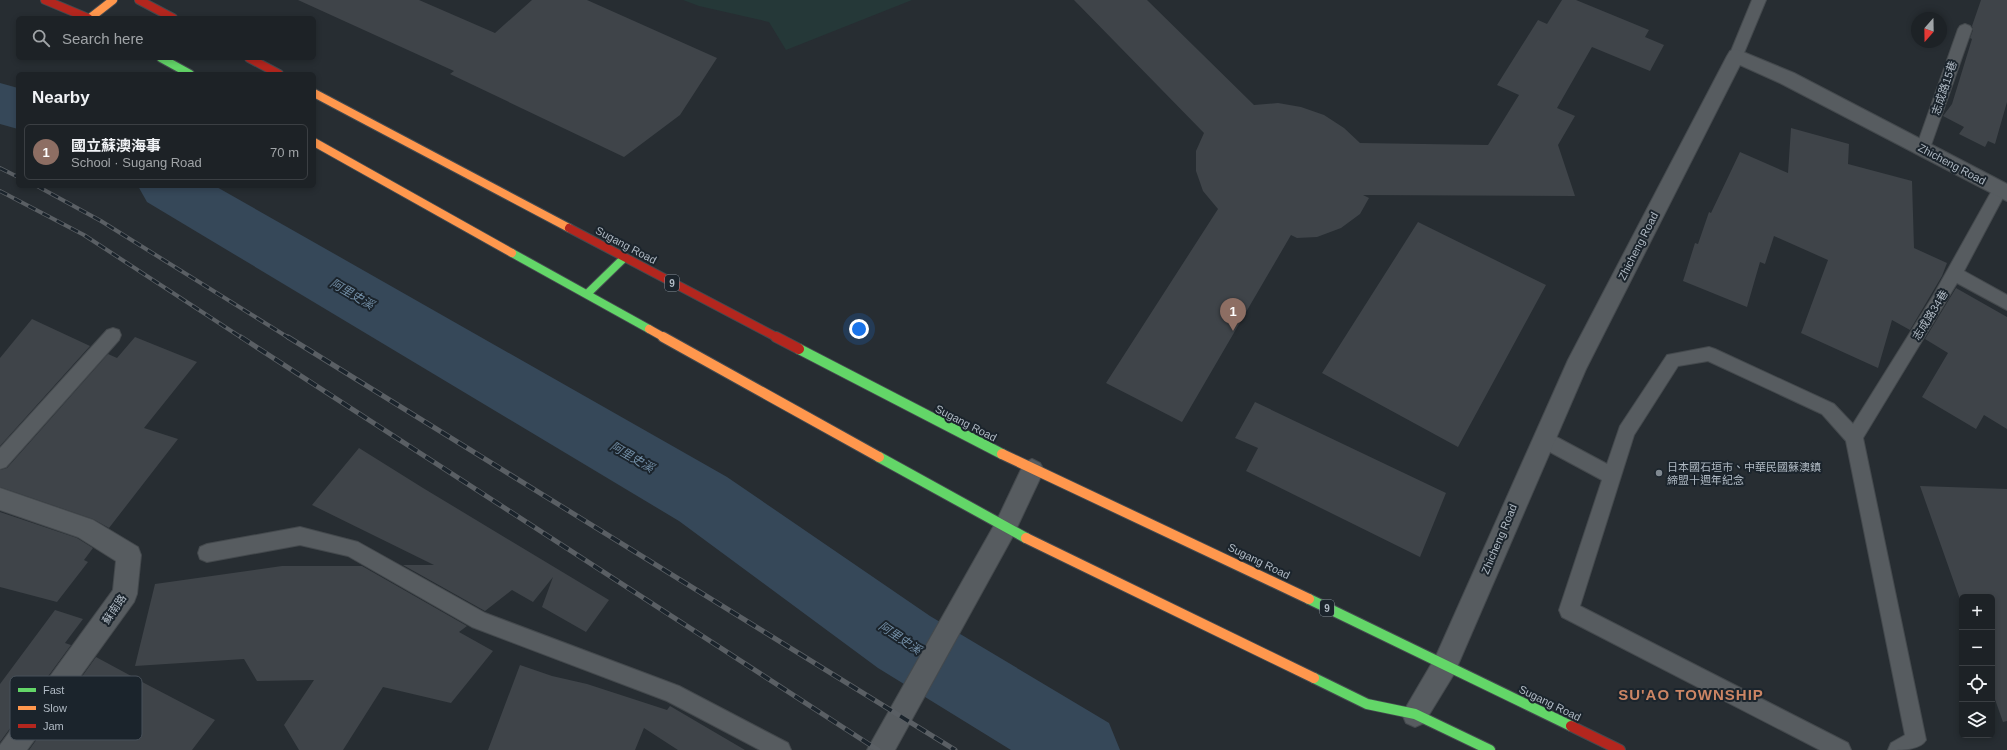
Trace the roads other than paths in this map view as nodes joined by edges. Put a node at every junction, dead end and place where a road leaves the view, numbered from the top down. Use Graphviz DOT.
graph roads {
  1 [pos="45,0"];
  2 [pos="113,0"];
  3 [pos="139,0"];
  4 [pos="1758,0"];
  5 [pos="84,16"];
  6 [pos="92,16"];
  7 [pos="169,16"];
  8 [pos="1965,29"];
  9 [pos="1736,56"];
  10 [pos="165,60"];
  11 [pos="253,60"];
  12 [pos="186,72"];
  13 [pos="275,72"];
  14 [pos="316,94"];
  15 [pos="316,143"];
  16 [pos="1923,148"];
  17 [pos="2003,191"];
  18 [pos="624,258"];
  19 [pos="1955,274"];
  20 [pos="588,294"];
  21 [pos="2007,303"];
  22 [pos="113,335"];
  23 [pos="1854,437"];
  24 [pos="1543,439"];
  25 [pos="0,461"];
  26 [pos="1032,470"];
  27 [pos="1612,476"];
  28 [pos="0,499"];
  29 [pos="1005,528"];
  30 [pos="207,553"];
  31 [pos="1445,665"];
  32 [pos="65,676"];
  33 [pos="1415,714"];
  34 [pos="17,740"];
  35 [pos="10,750"];
  36 [pos="781,750"];
  37 [pos="880,750"];
  38 [pos="1490,750"];
  39 [pos="1620,750"];
  40 [pos="1841,750"];
  41 [pos="1898,750"];
  1 -- 5 [label="main road"];
  2 -- 6 [label="main road"];
  3 -- 7 [label="main road"];
  4 -- 9 [label="lane"];
  8 -- 16 [label="lane, 志成路15巷"];
  9 -- 16 [label="street, Zhicheng Road"];
  9 -- 24 [label="street, Zhicheng Road"];
  10 -- 12 [label="main road"];
  11 -- 13 [label="main road"];
  14 -- 18 [label="main road, Sugang Road / 9"];
  15 -- 20 [label="main road"];
  16 -- 17 [label="street, Zhicheng Road"];
  17 -- 19 [label="lane, 志成路34巷"];
  18 -- 20 [label="main road"];
  18 -- 26 [label="main road, Sugang Road / 9"];
  19 -- 21 [label="lane"];
  19 -- 23 [label="lane, 志成路34巷"];
  20 -- 29 [label="main road"];
  22 -- 25 [label="lane"];
  23 -- 27 [label="lane"];
  23 -- 41 [label="lane"];
  24 -- 27 [label="lane"];
  24 -- 31 [label="street, Zhicheng Road"];
  26 -- 29 [label="street"];
  26 -- 31 [label="main road, Sugang Road / 9"];
  27 -- 40 [label="lane"];
  28 -- 32 [label="street, 蘇南路"];
  29 -- 33 [label="main road"];
  29 -- 37 [label="street"];
  30 -- 36 [label="lane"];
  31 -- 33 [label="street, Zhicheng Road"];
  31 -- 39 [label="main road, Sugang Road / 9"];
  33 -- 38 [label="main road"];
  34 -- 35 [label="street, 蘇南路"];
}
